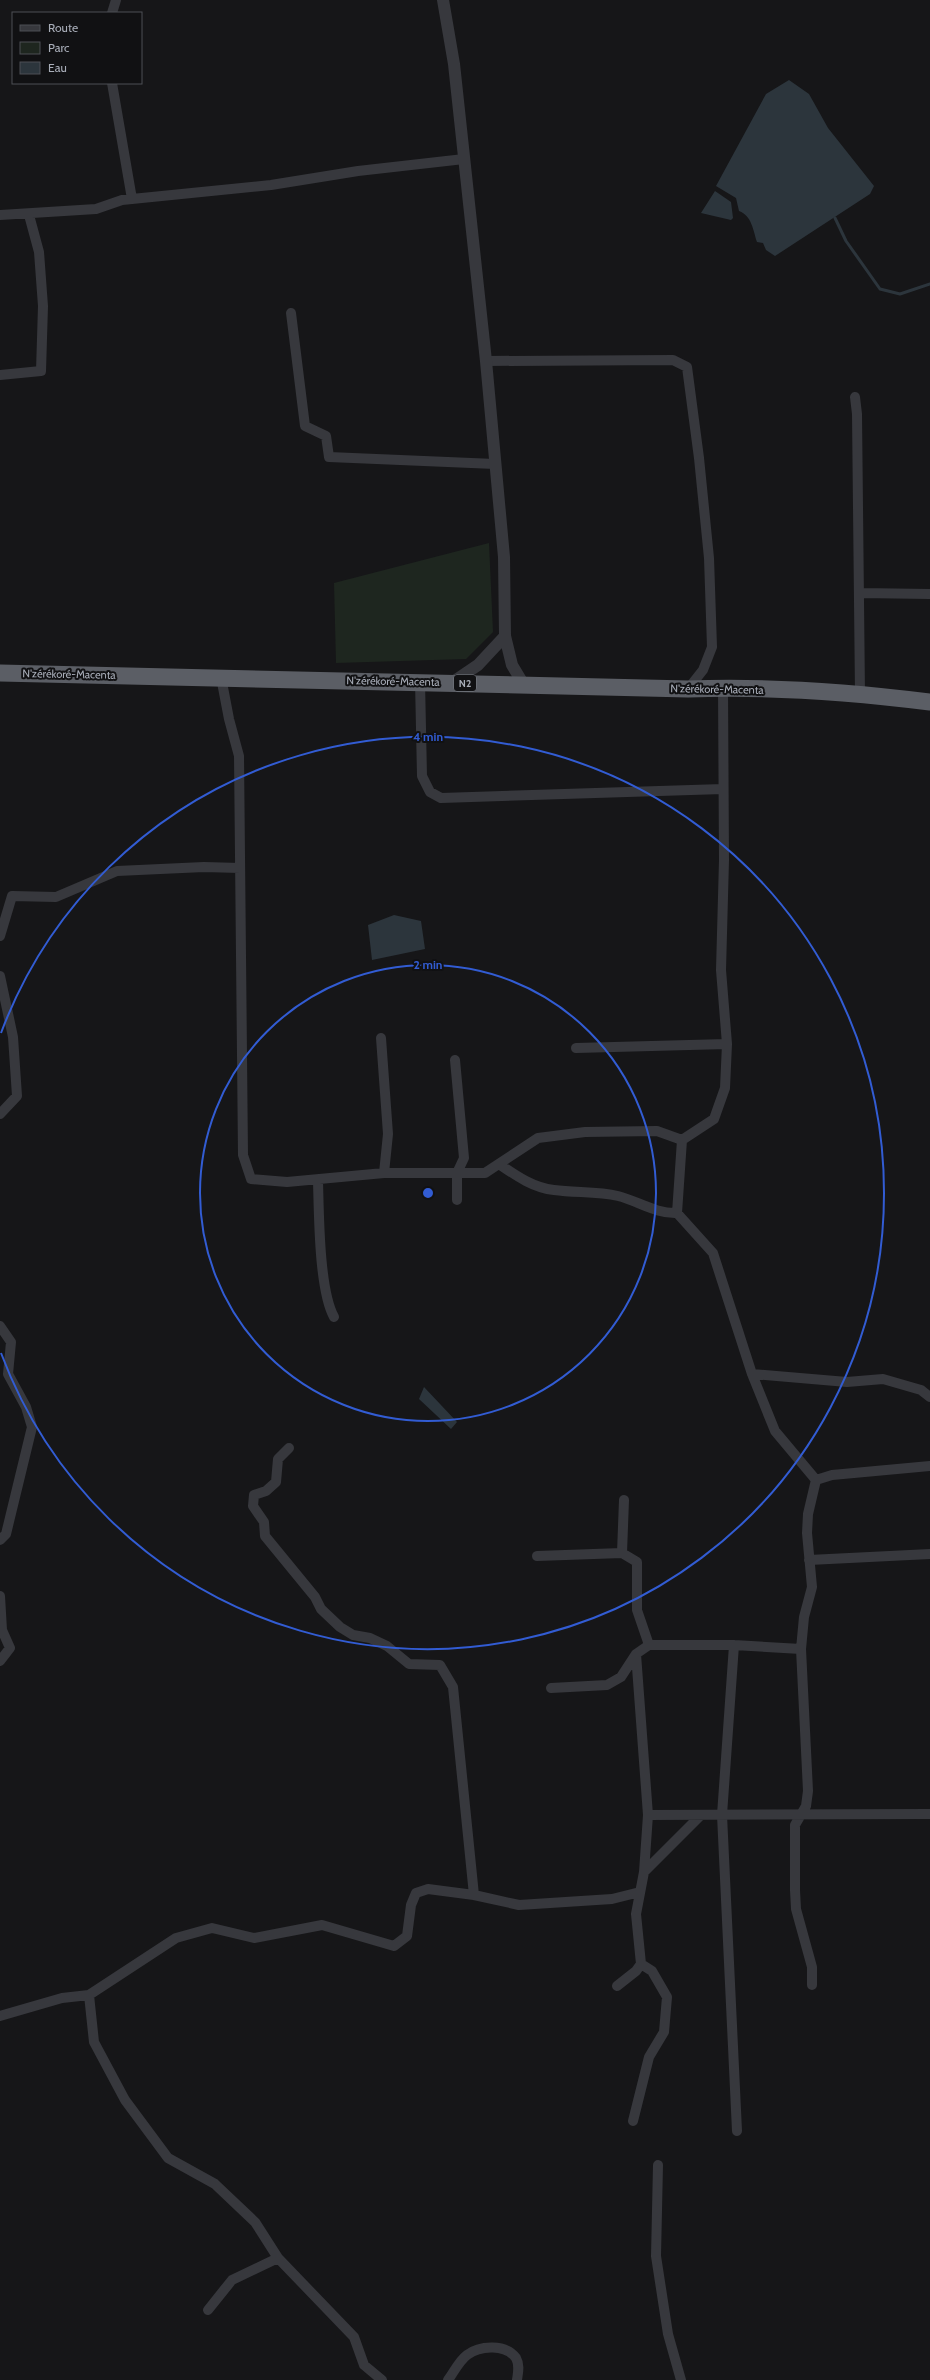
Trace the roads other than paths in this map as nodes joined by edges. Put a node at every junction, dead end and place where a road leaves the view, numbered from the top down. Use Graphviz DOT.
graph roads {
  1 [pos="116,0"];
  2 [pos="442,0"];
  3 [pos="112,12"];
  4 [pos="112,84"];
  5 [pos="464,159"];
  6 [pos="132,199"];
  7 [pos="0,215"];
  8 [pos="29,215"];
  9 [pos="291,313"];
  10 [pos="486,361"];
  11 [pos="0,375"];
  12 [pos="855,397"];
  13 [pos="495,464"];
  14 [pos="860,593"];
  15 [pos="930,594"];
  16 [pos="504,636"];
  17 [pos="0,673"];
  18 [pos="221,677"];
  19 [pos="420,681"];
  20 [pos="453,682"];
  21 [pos="524,685"];
  22 [pos="723,688"];
  23 [pos="688,689"];
  24 [pos="860,694"];
  25 [pos="930,702"];
  26 [pos="723,789"];
  27 [pos="240,868"];
  28 [pos="0,936"];
  29 [pos="0,976"];
  30 [pos="382,1038"];
  31 [pos="727,1044"];
  32 [pos="576,1048"];
  33 [pos="455,1060"];
  34 [pos="0,1114"];
  35 [pos="682,1140"];
  36 [pos="499,1164"];
  37 [pos="384,1173"];
  38 [pos="457,1173"];
  39 [pos="318,1181"];
  40 [pos="457,1200"];
  41 [pos="677,1213"];
  42 [pos="334,1317"];
  43 [pos="0,1326"];
  44 [pos="752,1374"];
  45 [pos="930,1398"];
  46 [pos="290,1448"];
  47 [pos="930,1466"];
  48 [pos="816,1480"];
  49 [pos="624,1500"];
  50 [pos="0,1540"];
  51 [pos="622,1553"];
  52 [pos="930,1554"];
  53 [pos="537,1556"];
  54 [pos="809,1560"];
  55 [pos="0,1596"];
  56 [pos="649,1645"];
  57 [pos="734,1645"];
  58 [pos="801,1649"];
  59 [pos="636,1654"];
  60 [pos="0,1661"];
  61 [pos="551,1688"];
  62 [pos="800,1814"];
  63 [pos="930,1814"];
  64 [pos="648,1815"];
  65 [pos="701,1815"];
  66 [pos="722,1815"];
  67 [pos="644,1872"];
  68 [pos="640,1892"];
  69 [pos="474,1894"];
  70 [pos="641,1964"];
  71 [pos="812,1985"];
  72 [pos="617,1986"];
  73 [pos="89,1995"];
  74 [pos="0,2016"];
  75 [pos="633,2121"];
  76 [pos="737,2132"];
  77 [pos="658,2165"];
  78 [pos="278,2258"];
  79 [pos="208,2310"];
  80 [pos="382,2380"];
  81 [pos="448,2380"];
  82 [pos="517,2380"];
  83 [pos="681,2380"];
  1 -- 3 [label="street"];
  2 -- 5 [label="street"];
  4 -- 6 [label="street"];
  5 -- 6 [label="street"];
  5 -- 10 [label="street"];
  6 -- 8 [label="street"];
  7 -- 8 [label="street"];
  8 -- 11 [label="street"];
  9 -- 13 [label="street"];
  10 -- 13 [label="street"];
  10 -- 23 [label="street"];
  12 -- 14 [label="street"];
  13 -- 16 [label="street"];
  14 -- 15 [label="street"];
  14 -- 24 [label="street"];
  16 -- 20 [label="street"];
  16 -- 21 [label="street"];
  17 -- 18 [label="highway, N'zérékoré-Macenta / N2"];
  18 -- 19 [label="highway, N'zérékoré-Macenta / N2"];
  18 -- 27 [label="street"];
  19 -- 20 [label="highway, N'zérékoré-Macenta / N2"];
  19 -- 26 [label="street"];
  20 -- 21 [label="highway, N'zérékoré-Macenta / N2"];
  21 -- 23 [label="highway, N'zérékoré-Macenta / N2"];
  22 -- 23 [label="highway, N'zérékoré-Macenta / N2"];
  22 -- 24 [label="highway, N'zérékoré-Macenta / N2"];
  22 -- 26 [label="street"];
  24 -- 25 [label="highway, N'zérékoré-Macenta / N2"];
  26 -- 31 [label="street"];
  27 -- 28 [label="street"];
  27 -- 39 [label="street"];
  29 -- 34 [label="street"];
  30 -- 37 [label="street"];
  31 -- 32 [label="street"];
  31 -- 35 [label="street"];
  33 -- 38 [label="street"];
  35 -- 36 [label="street"];
  35 -- 41 [label="street"];
  36 -- 38 [label="street"];
  36 -- 41 [label="street"];
  37 -- 38 [label="street"];
  37 -- 39 [label="street"];
  38 -- 40 [label="street"];
  39 -- 42 [label="street"];
  41 -- 44 [label="street"];
  43 -- 50 [label="street"];
  44 -- 45 [label="street"];
  44 -- 48 [label="street"];
  46 -- 69 [label="street"];
  47 -- 48 [label="street"];
  48 -- 54 [label="street"];
  49 -- 51 [label="street"];
  51 -- 53 [label="street"];
  51 -- 56 [label="street"];
  52 -- 54 [label="street"];
  54 -- 58 [label="street"];
  55 -- 60 [label="street"];
  56 -- 57 [label="street"];
  56 -- 59 [label="street"];
  57 -- 58 [label="street"];
  57 -- 66 [label="street"];
  58 -- 62 [label="street"];
  59 -- 61 [label="street"];
  59 -- 64 [label="street"];
  62 -- 63 [label="street"];
  62 -- 66 [label="street"];
  62 -- 71 [label="street"];
  64 -- 65 [label="street"];
  64 -- 67 [label="street"];
  65 -- 66 [label="street"];
  65 -- 67 [label="street"];
  66 -- 76 [label="street"];
  67 -- 68 [label="street"];
  68 -- 69 [label="street"];
  68 -- 70 [label="street"];
  69 -- 73 [label="street"];
  70 -- 72 [label="street"];
  70 -- 75 [label="street"];
  73 -- 74 [label="street"];
  73 -- 78 [label="street"];
  77 -- 83 [label="street"];
  78 -- 79 [label="street"];
  78 -- 80 [label="street"];
  81 -- 82 [label="street"];
}
